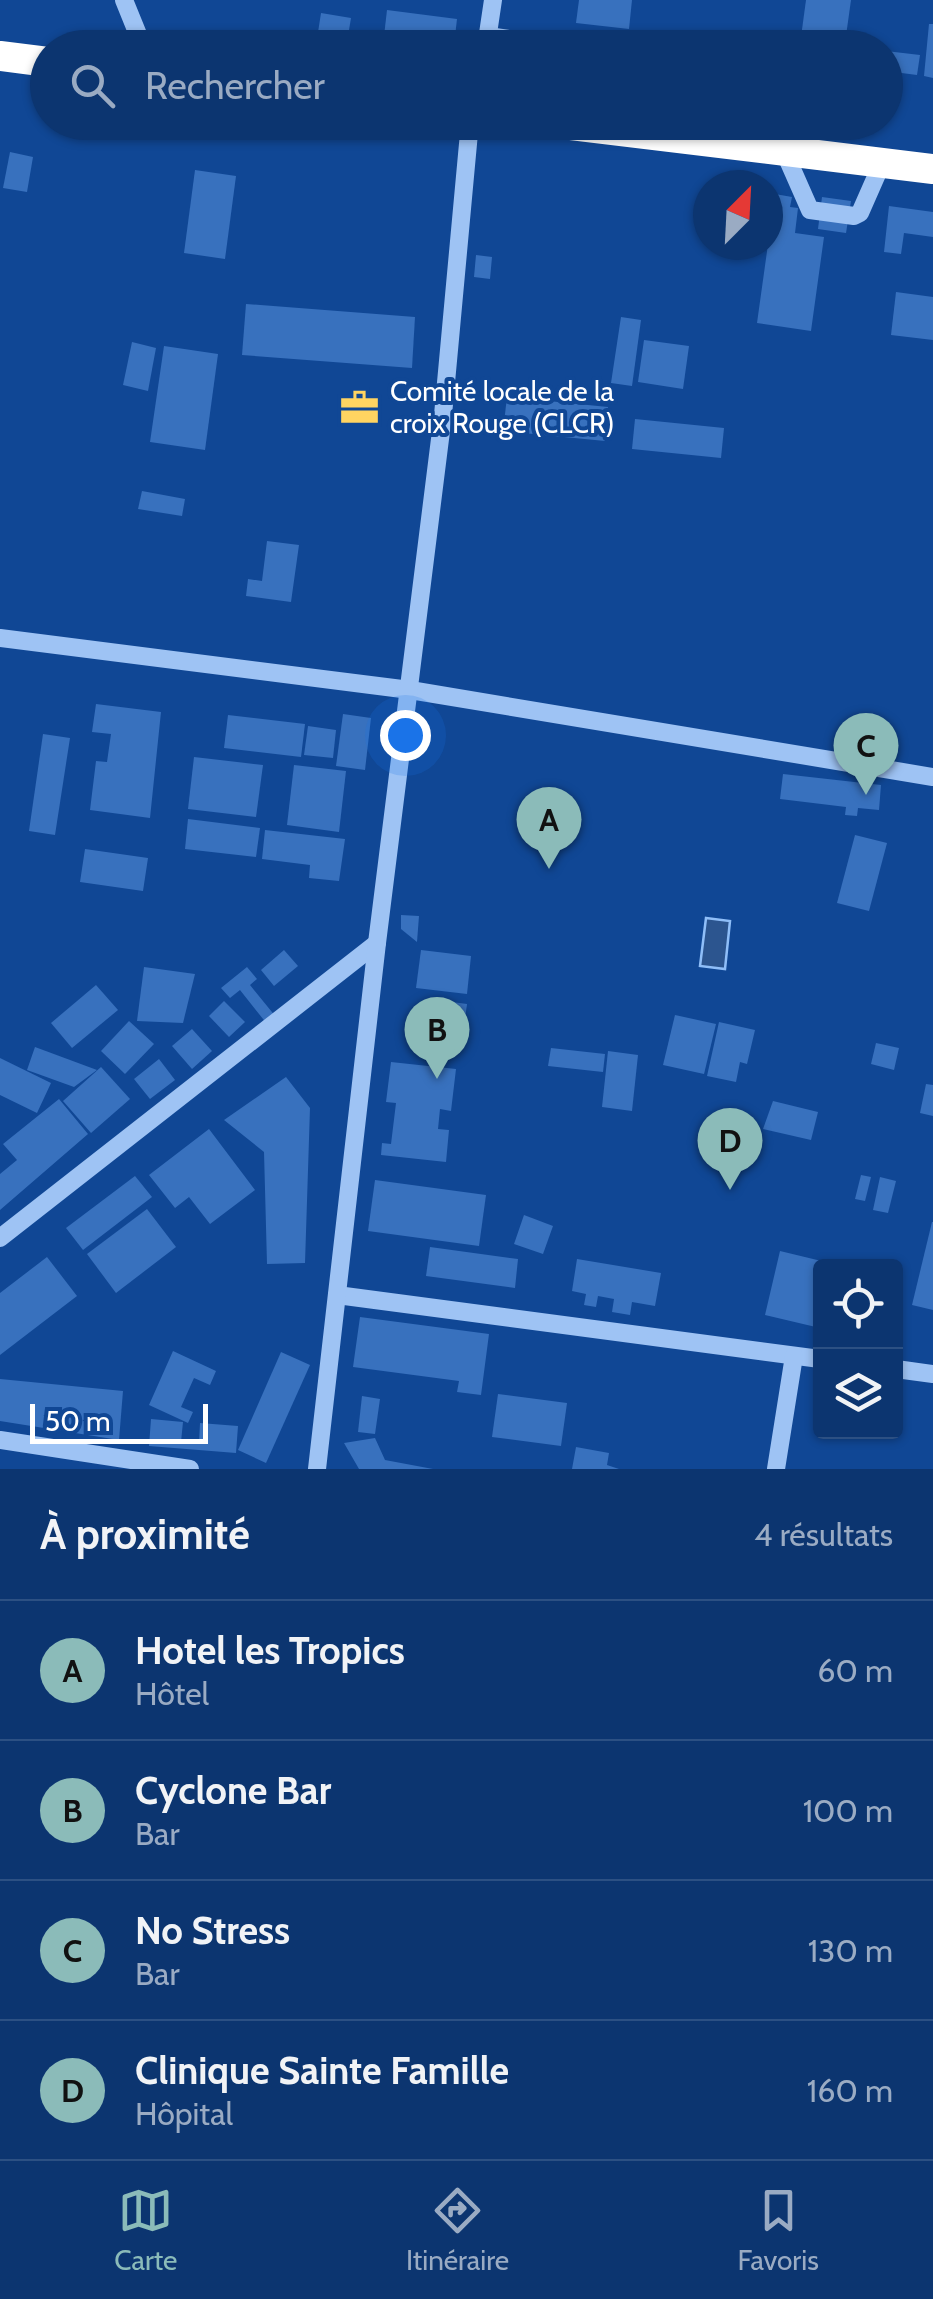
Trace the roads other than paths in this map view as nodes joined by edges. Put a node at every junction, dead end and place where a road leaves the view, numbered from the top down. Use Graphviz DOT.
graph roads {
  1 [pos="124,0"];
  2 [pos="493,0"];
  3 [pos="137,30"];
  4 [pos="489,30"];
  5 [pos="0,56"];
  6 [pos="30,60"];
  7 [pos="468,140"];
  8 [pos="746,140"];
  9 [pos="784,151"];
  10 [pos="882,163"];
  11 [pos="933,169"];
  12 [pos="0,638"];
  13 [pos="410,690"];
  14 [pos="933,777"];
  15 [pos="377,943"];
  16 [pos="0,1238"];
  17 [pos="337,1296"];
  18 [pos="794,1356"];
  19 [pos="813,1358"];
  20 [pos="903,1370"];
  21 [pos="933,1374"];
  22 [pos="0,1440"];
  23 [pos="190,1469"];
  24 [pos="317,1469"];
  25 [pos="776,1469"];
  1 -- 3 [label="street"];
  2 -- 4 [label="street"];
  5 -- 6 [label="highway"];
  7 -- 13 [label="street"];
  8 -- 9 [label="highway"];
  9 -- 10 [label="highway"];
  9 -- 10 [label="street"];
  10 -- 11 [label="highway"];
  12 -- 13 [label="street"];
  13 -- 14 [label="street"];
  13 -- 15 [label="street"];
  15 -- 16 [label="street"];
  15 -- 17 [label="street"];
  17 -- 18 [label="street"];
  17 -- 24 [label="street"];
  18 -- 19 [label="street"];
  18 -- 25 [label="street"];
  20 -- 21 [label="street"];
  22 -- 23 [label="street"];
}
